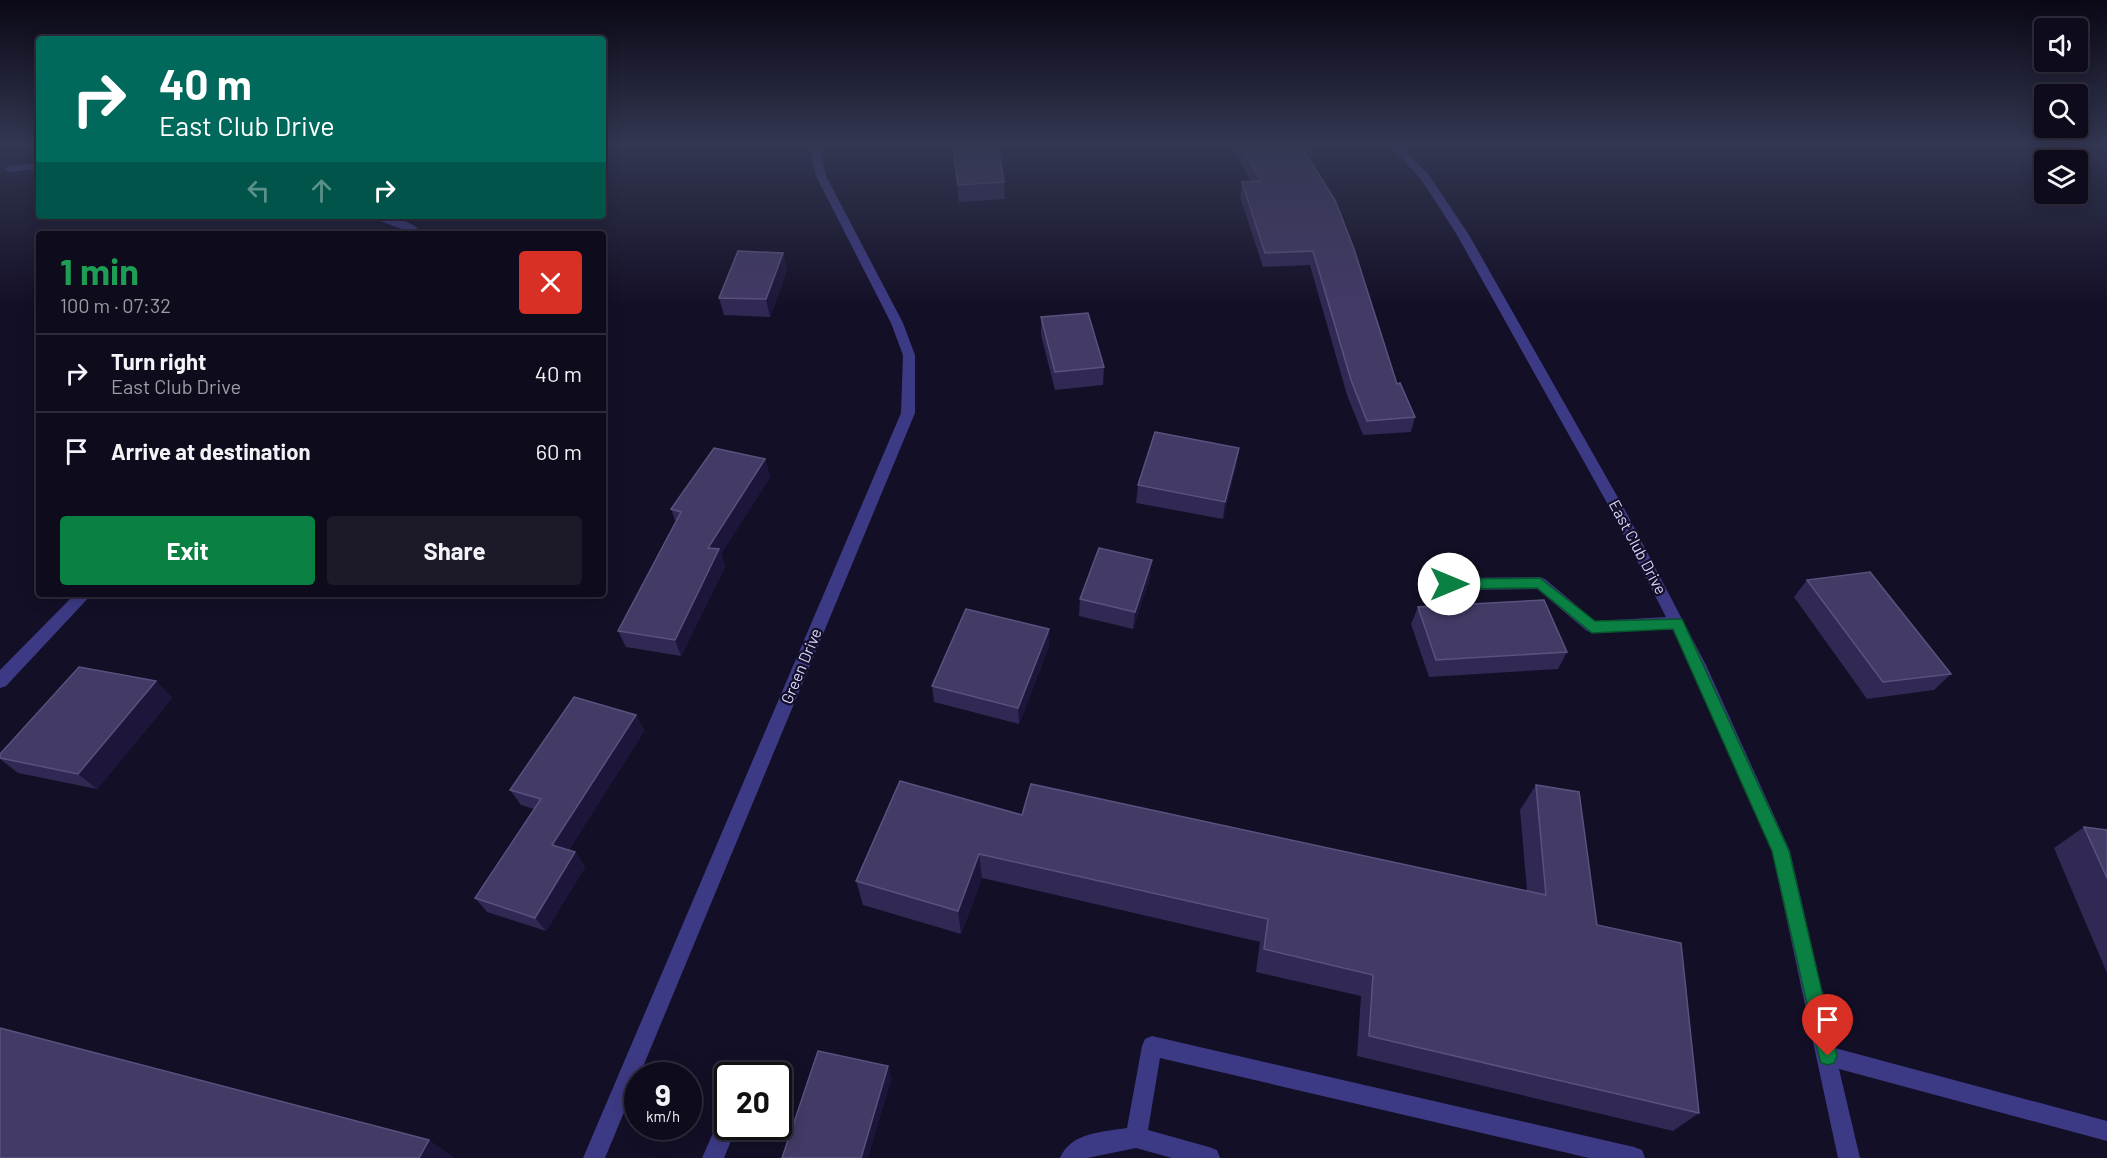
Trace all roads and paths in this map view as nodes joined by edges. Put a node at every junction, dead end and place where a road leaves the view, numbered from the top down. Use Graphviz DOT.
graph roads {
  1 [pos="833,200"];
  2 [pos="1440,200"];
  3 [pos="387,219"];
  4 [pos="413,231"];
  5 [pos="1449,584"];
  6 [pos="81,597"];
  7 [pos="1677,623"];
  8 [pos="0,681"];
  9 [pos="1828,1056"];
  10 [pos="2107,1131"];
  11 [pos="1136,1137"];
  12 [pos="720,1140"];
  13 [pos="594,1158"];
  14 [pos="713,1158"];
  15 [pos="1071,1158"];
  16 [pos="1209,1158"];
  17 [pos="1634,1158"];
  18 [pos="1849,1158"];
  1 -- 13 [label="street, Green Drive"];
  2 -- 7 [label="street, East Club Drive"];
  3 -- 4 [label="street"];
  5 -- 7 [label="street"];
  6 -- 8 [label="street"];
  7 -- 9 [label="street, East Club Drive"];
  9 -- 10 [label="street"];
  9 -- 18 [label="street, East Club Drive"];
  11 -- 15 [label="street"];
  11 -- 16 [label="street"];
  11 -- 17 [label="street"];
  12 -- 14 [label="street"];
}
